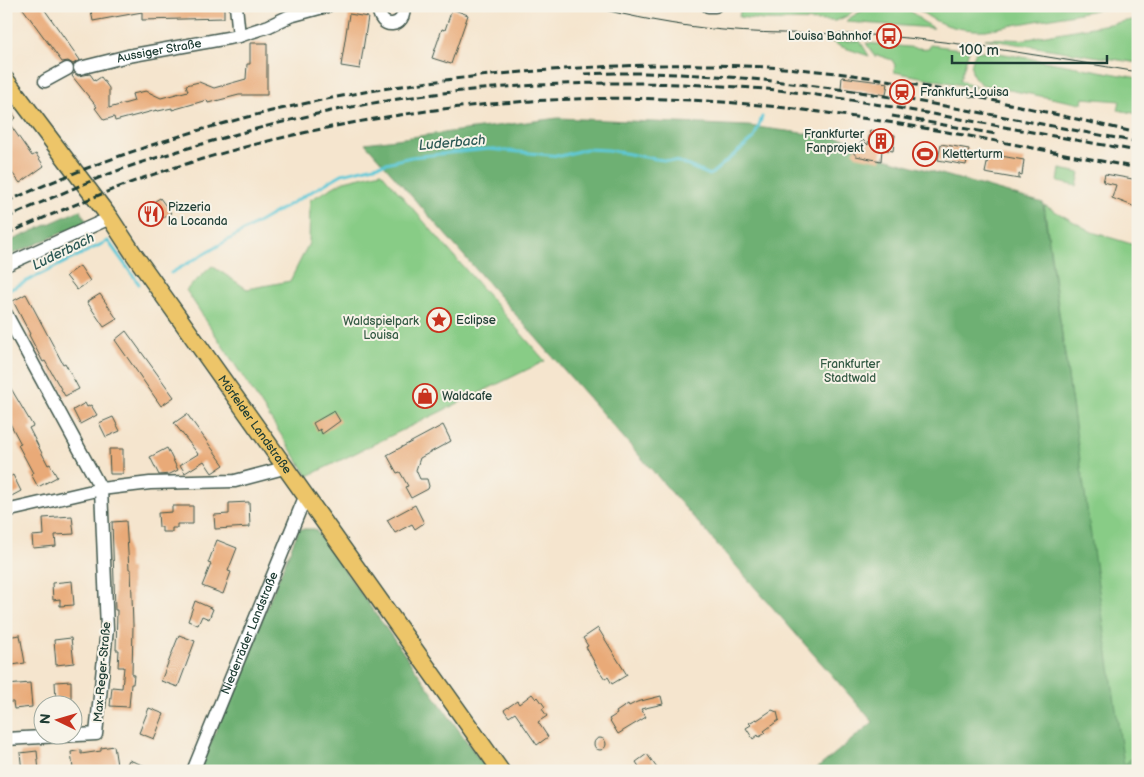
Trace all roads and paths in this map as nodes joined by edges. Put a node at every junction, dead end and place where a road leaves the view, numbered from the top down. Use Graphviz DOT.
graph roads {
  1 [pos="236,6"];
  2 [pos="327,6"];
  3 [pos="378,6"];
  4 [pos="403,6"];
  5 [pos="708,6"];
  6 [pos="715,6"];
  7 [pos="238,36"];
  8 [pos="80,68"];
  9 [pos="67,70"];
  10 [pos="6,80"];
  11 [pos="46,81"];
  12 [pos="110,218"];
  13 [pos="6,265"];
  14 [pos="6,314"];
  15 [pos="284,468"];
  16 [pos="101,489"];
  17 [pos="305,497"];
  18 [pos="6,511"];
  19 [pos="6,739"];
  20 [pos="193,771"];
  21 [pos="500,771"];
  1 -- 7 [label="street"];
  2 -- 7 [label="street, Aussiger Straße"];
  3 -- 4 [label="street"];
  5 -- 6 [label="street"];
  7 -- 8 [label="street, Aussiger Straße"];
  9 -- 11 [label="street"];
  10 -- 12 [label="main road, Mörfelder Landstraße"];
  12 -- 13 [label="street"];
  12 -- 15 [label="main road, Mörfelder Landstraße"];
  14 -- 16 [label="street, Max-Reger-Straße"];
  15 -- 16 [label="street"];
  15 -- 17 [label="main road, Mörfelder Landstraße"];
  16 -- 18 [label="street"];
  16 -- 19 [label="street, Max-Reger-Straße"];
  17 -- 20 [label="street, Niederräder Landstraße"];
  17 -- 21 [label="main road, Mörfelder Landstraße"];
}
